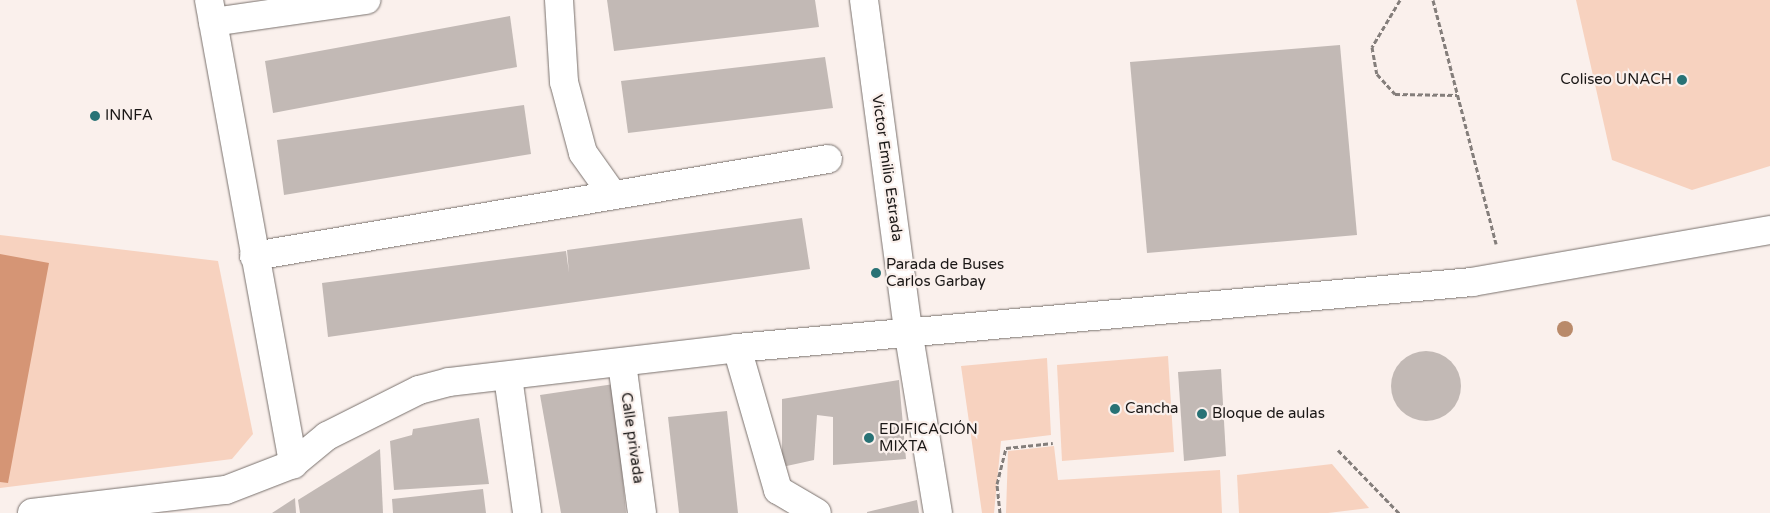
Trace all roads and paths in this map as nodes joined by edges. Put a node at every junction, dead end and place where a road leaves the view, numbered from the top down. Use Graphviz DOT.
graph roads {
  1 [pos="366,0"];
  2 [pos="559,0"];
  3 [pos="864,0"];
  4 [pos="1400,0"];
  5 [pos="1433,0"];
  6 [pos="211,11"];
  7 [pos="1457,95"];
  8 [pos="828,160"];
  9 [pos="613,195"];
  10 [pos="1770,230"];
  11 [pos="254,256"];
  12 [pos="1504,277"];
  13 [pos="909,336"];
  14 [pos="737,348"];
  15 [pos="622,363"];
  16 [pos="508,377"];
  17 [pos="1053,443"];
  18 [pos="1338,450"];
  19 [pos="292,464"];
  20 [pos="32,513"];
  21 [pos="527,513"];
  22 [pos="642,513"];
  23 [pos="817,513"];
  24 [pos="938,513"];
  25 [pos="1000,513"];
  26 [pos="1399,513"];
  1 -- 6 [label="street"];
  2 -- 9 [label="street"];
  3 -- 13 [label="street, Victor Emilio Estrada"];
  4 -- 7 [label="path"];
  5 -- 7 [label="path"];
  6 -- 11 [label="street"];
  7 -- 12 [label="path"];
  8 -- 9 [label="street"];
  9 -- 11 [label="street"];
  10 -- 12 [label="street"];
  11 -- 19 [label="street"];
  12 -- 13 [label="street"];
  13 -- 14 [label="street"];
  13 -- 24 [label="street, Victor Emilio Estrada"];
  14 -- 15 [label="street"];
  14 -- 23 [label="street"];
  15 -- 16 [label="street"];
  15 -- 22 [label="street, Calle privada"];
  16 -- 19 [label="street"];
  16 -- 21 [label="street"];
  17 -- 25 [label="path"];
  18 -- 26 [label="path"];
  19 -- 20 [label="street"];
}
